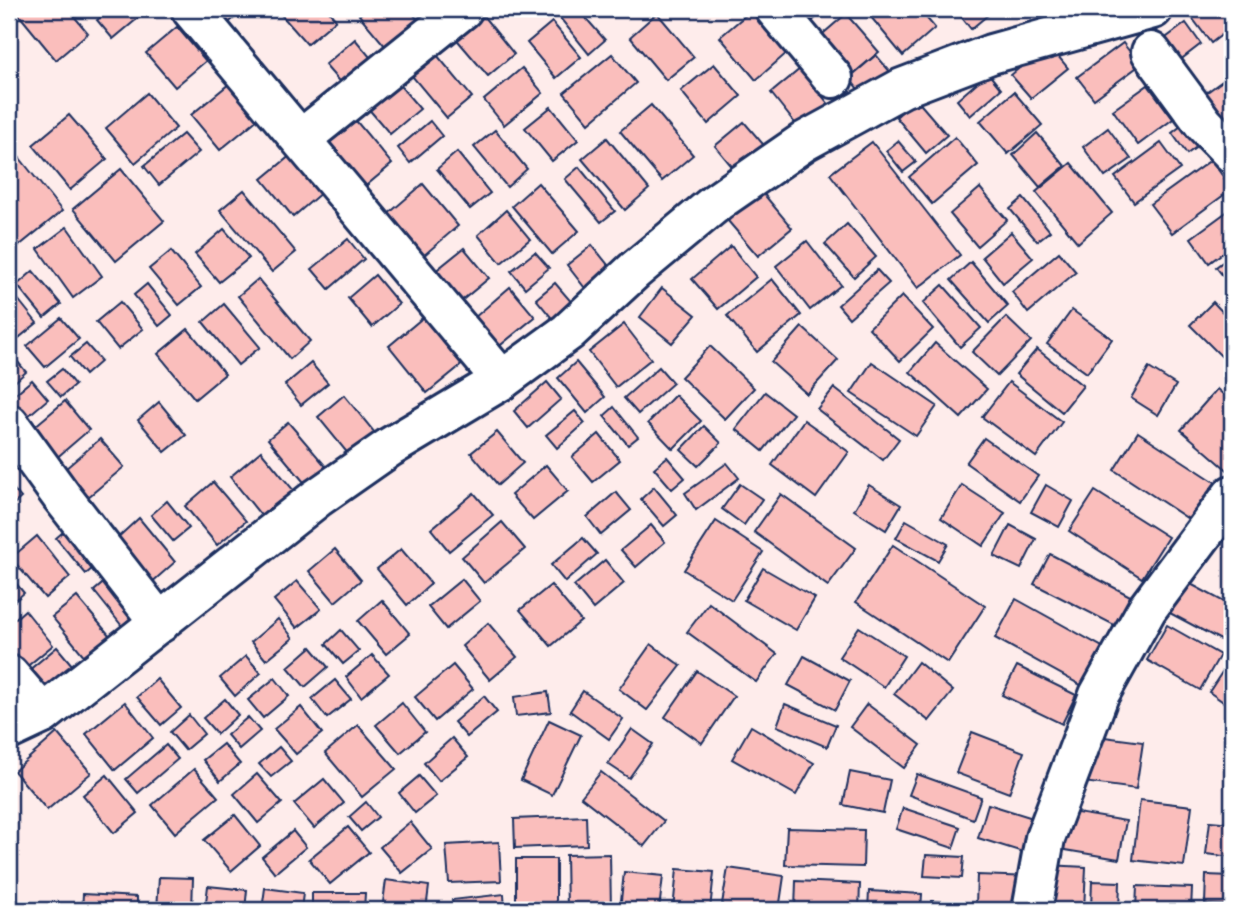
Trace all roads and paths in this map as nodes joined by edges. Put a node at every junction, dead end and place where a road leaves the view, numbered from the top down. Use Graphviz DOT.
graph roads {
  1 [pos="191,9"];
  2 [pos="463,9"];
  3 [pos="775,9"];
  4 [pos="1153,9"];
  5 [pos="1151,52"];
  6 [pos="833,78"];
  7 [pos="301,139"];
  8 [pos="1232,153"];
  9 [pos="502,380"];
  10 [pos="9,424"];
  11 [pos="1232,495"];
  12 [pos="160,623"];
  13 [pos="9,675"];
  14 [pos="43,714"];
  15 [pos="9,730"];
  16 [pos="1032,910"];
  1 -- 7 [label="street"];
  2 -- 7 [label="street"];
  3 -- 6 [label="street"];
  4 -- 9 [label="street"];
  5 -- 8 [label="street"];
  7 -- 9 [label="street"];
  9 -- 12 [label="street"];
  10 -- 12 [label="street"];
  11 -- 16 [label="street"];
  12 -- 14 [label="street"];
  13 -- 14 [label="street"];
  14 -- 15 [label="street"];
}
